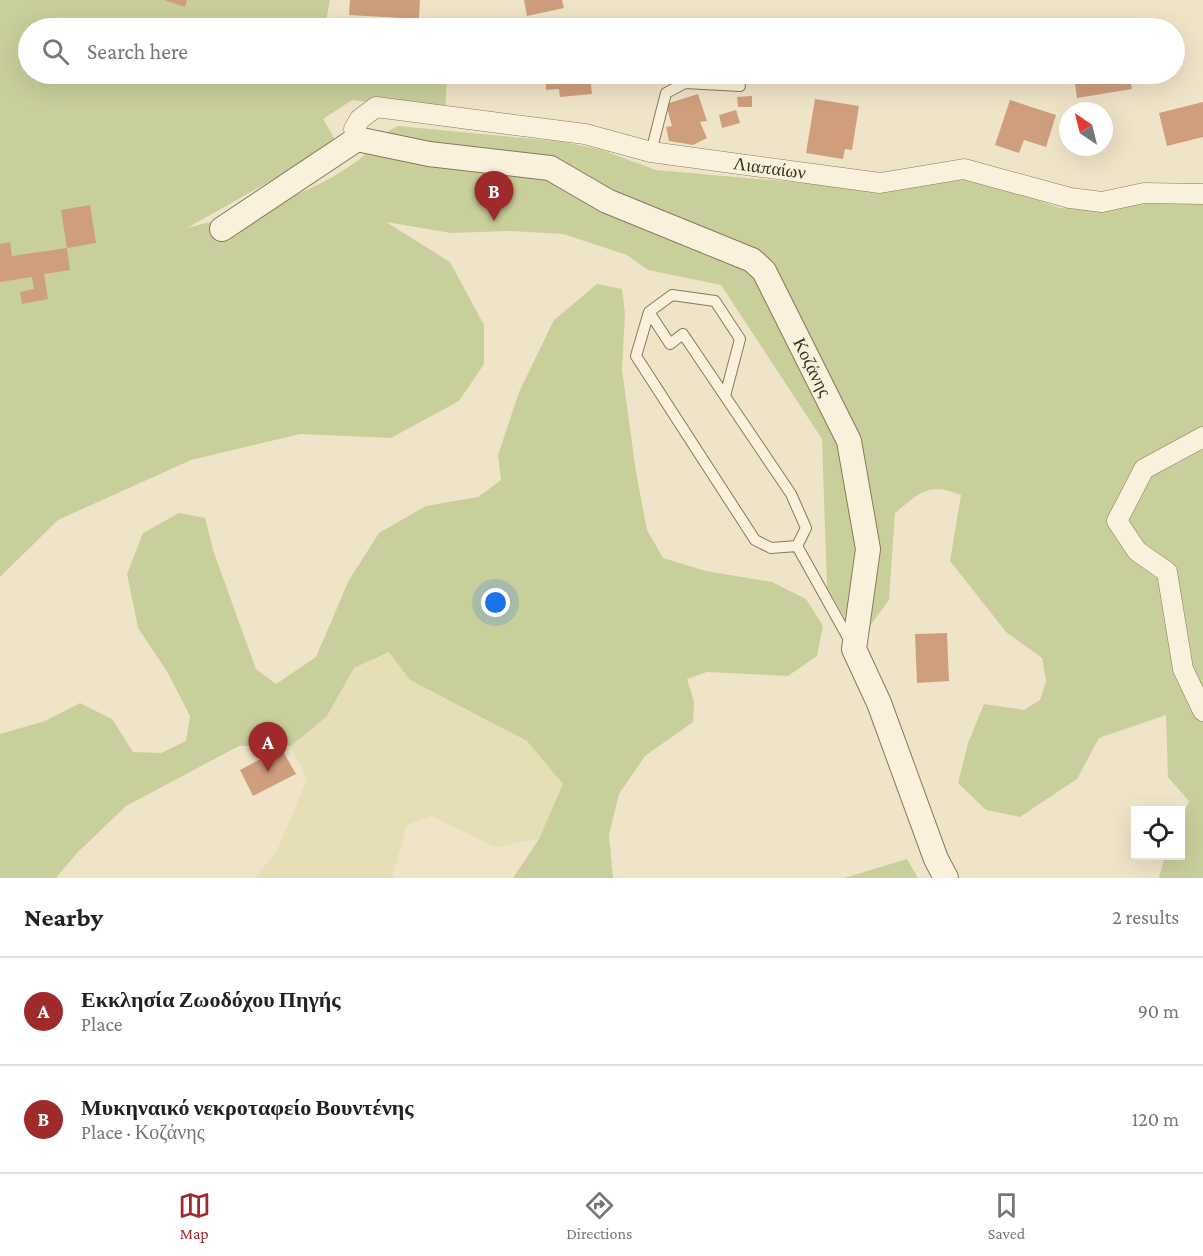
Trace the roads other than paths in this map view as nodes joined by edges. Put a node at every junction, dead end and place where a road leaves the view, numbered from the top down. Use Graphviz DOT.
graph roads {
  1 [pos="683,84"];
  2 [pos="703,84"];
  3 [pos="740,86"];
  4 [pos="357,139"];
  5 [pos="651,152"];
  6 [pos="1203,194"];
  7 [pos="222,229"];
  8 [pos="649,312"];
  9 [pos="725,396"];
  10 [pos="1203,436"];
  11 [pos="797,546"];
  12 [pos="854,649"];
  13 [pos="1203,711"];
  14 [pos="946,878"];
  1 -- 5 [label="lane"];
  2 -- 3 [label="lane"];
  4 -- 5 [label="street, Λιαπαίων"];
  4 -- 7 [label="street"];
  4 -- 12 [label="street, Κοζάνης"];
  5 -- 6 [label="street, Λιαπαίων"];
  8 -- 9 [label="lane"];
  8 -- 9 [label="lane"];
  8 -- 11 [label="lane"];
  9 -- 11 [label="lane"];
  10 -- 13 [label="street"];
  11 -- 12 [label="lane"];
  12 -- 14 [label="street"];
}
